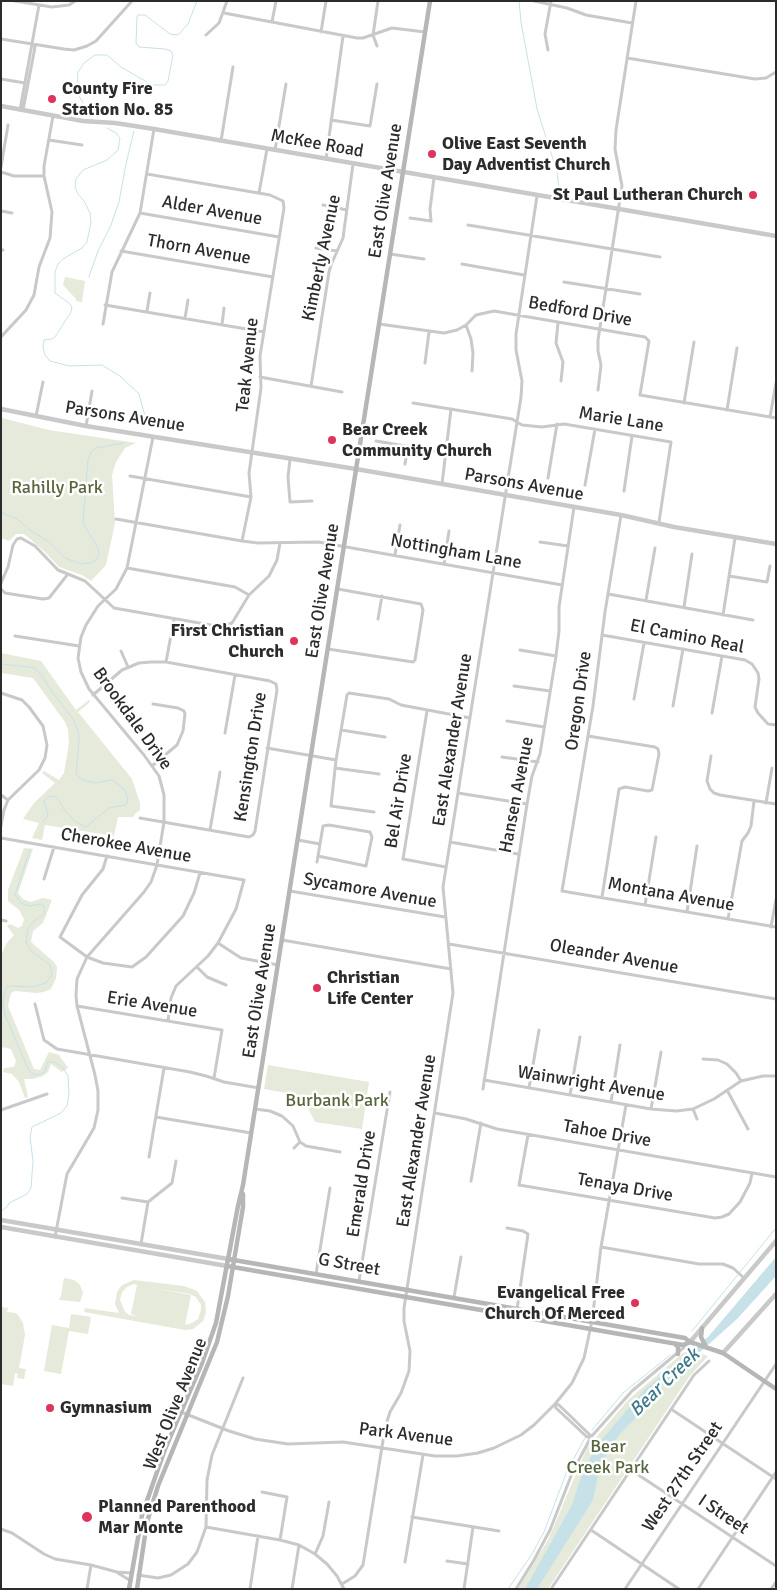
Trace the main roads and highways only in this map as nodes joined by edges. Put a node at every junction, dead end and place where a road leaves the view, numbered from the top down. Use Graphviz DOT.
graph roads {
  1 [pos="430,1"];
  2 [pos="243,1185"];
  3 [pos="228,1259"];
  4 [pos="234,1260"];
  5 [pos="227,1266"];
  6 [pos="233,1267"];
  7 [pos="216,1323"];
  8 [pos="702,1328"];
  9 [pos="217,1342"];
  10 [pos="674,1342"];
  11 [pos="693,1342"];
  12 [pos="705,1346"];
  13 [pos="678,1354"];
  14 [pos="776,1389"];
  15 [pos="135,1553"];
  16 [pos="132,1573"];
  17 [pos="138,1575"];
  18 [pos="131,1589"];
  19 [pos="136,1589"];
  1 -- 2 [label="main road, East Olive Avenue"];
  2 -- 3 [label="main road, East Olive Avenue"];
  2 -- 4 [label="main road, East Olive Avenue"];
  3 -- 4 [label="main road, G Street"];
  3 -- 5 [label="main road, West Olive Avenue"];
  4 -- 6 [label="main road, West Olive Avenue"];
  4 -- 11 [label="main road, G Street"];
  5 -- 6 [label="main road, G Street"];
  5 -- 7 [label="main road, West Olive Avenue"];
  6 -- 9 [label="main road, West Olive Avenue"];
  6 -- 10 [label="main road, G Street"];
  7 -- 9 [label="main road"];
  7 -- 15 [label="main road, West Olive Avenue"];
  8 -- 12 [label="main road"];
  9 -- 17 [label="main road, West Olive Avenue"];
  10 -- 11 [label="main road, G Street"];
  10 -- 13 [label="main road"];
  11 -- 12 [label="main road, G Street"];
  12 -- 14 [label="main road, G Street"];
  15 -- 16 [label="main road, West Olive Avenue"];
  15 -- 17 [label="main road"];
  16 -- 18 [label="main road"];
  16 -- 18 [label="main road, West Olive Avenue"];
  17 -- 19 [label="main road, West Olive Avenue"];
}
